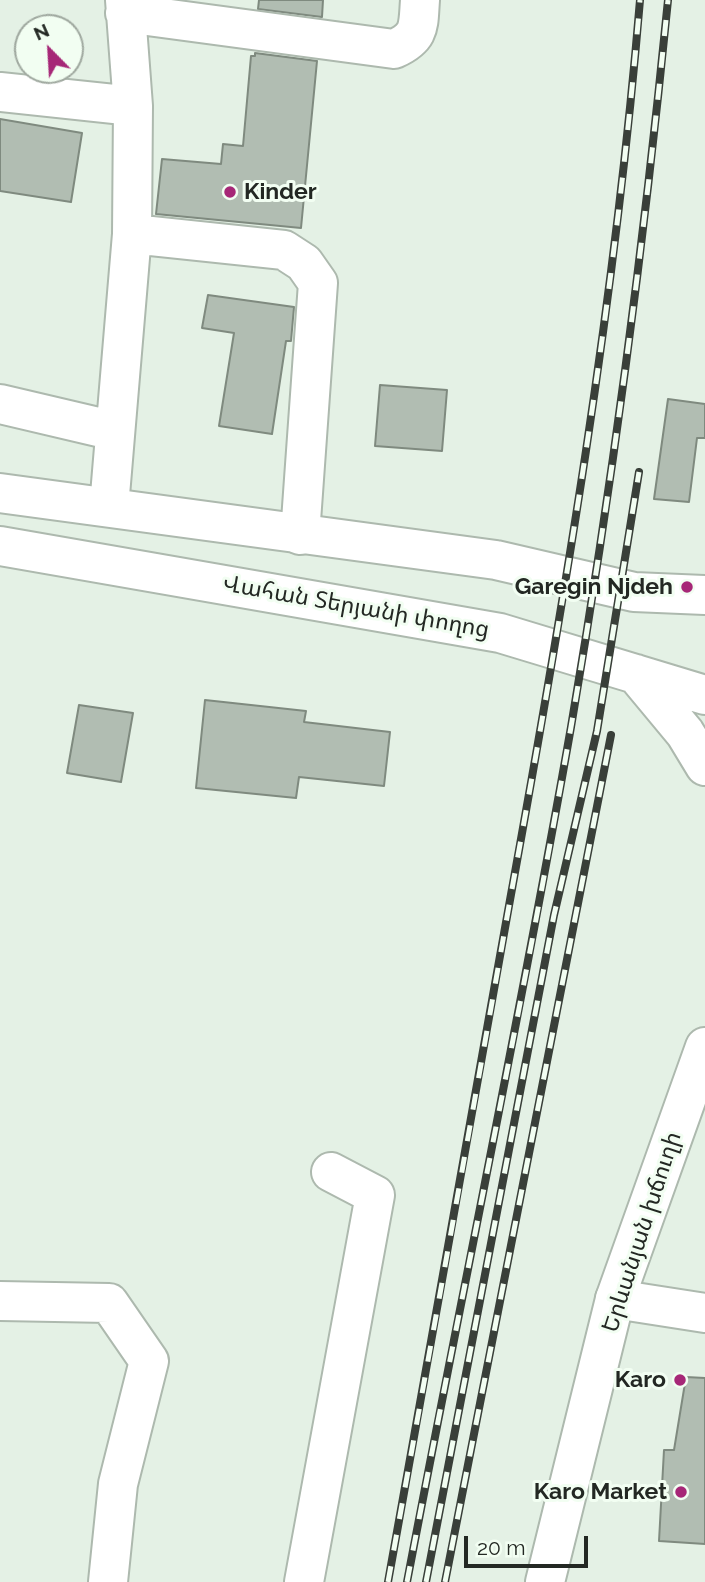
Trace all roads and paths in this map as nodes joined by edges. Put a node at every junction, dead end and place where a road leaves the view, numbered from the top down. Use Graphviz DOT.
graph roads {
  1 [pos="420,0"];
  2 [pos="125,7"];
  3 [pos="0,92"];
  4 [pos="133,106"];
  5 [pos="132,234"];
  6 [pos="0,404"];
  7 [pos="115,431"];
  8 [pos="0,493"];
  9 [pos="109,507"];
  10 [pos="300,535"];
  11 [pos="0,546"];
  12 [pos="705,595"];
  13 [pos="636,674"];
  14 [pos="705,695"];
  15 [pos="705,766"];
  16 [pos="705,1047"];
  17 [pos="331,1172"];
  18 [pos="615,1299"];
  19 [pos="0,1301"];
  20 [pos="705,1313"];
  21 [pos="108,1582"];
  22 [pos="304,1582"];
  23 [pos="545,1582"];
  1 -- 2 [label="main road"];
  2 -- 4 [label="main road"];
  3 -- 4 [label="main road"];
  4 -- 5 [label="main road"];
  5 -- 7 [label="main road"];
  5 -- 10 [label="main road"];
  6 -- 7 [label="main road"];
  7 -- 9 [label="main road"];
  8 -- 9 [label="main road"];
  9 -- 10 [label="main road"];
  10 -- 12 [label="main road"];
  11 -- 13 [label="main road, Վահան Տերյանի փողոց"];
  13 -- 14 [label="main road, Վահան Տերյանի փողոց"];
  13 -- 15 [label="main road"];
  16 -- 18 [label="main road, Երևանյան խճուղի"];
  17 -- 22 [label="main road"];
  18 -- 20 [label="main road"];
  18 -- 23 [label="main road, Երևանյան խճուղի"];
  19 -- 21 [label="main road"];
}
